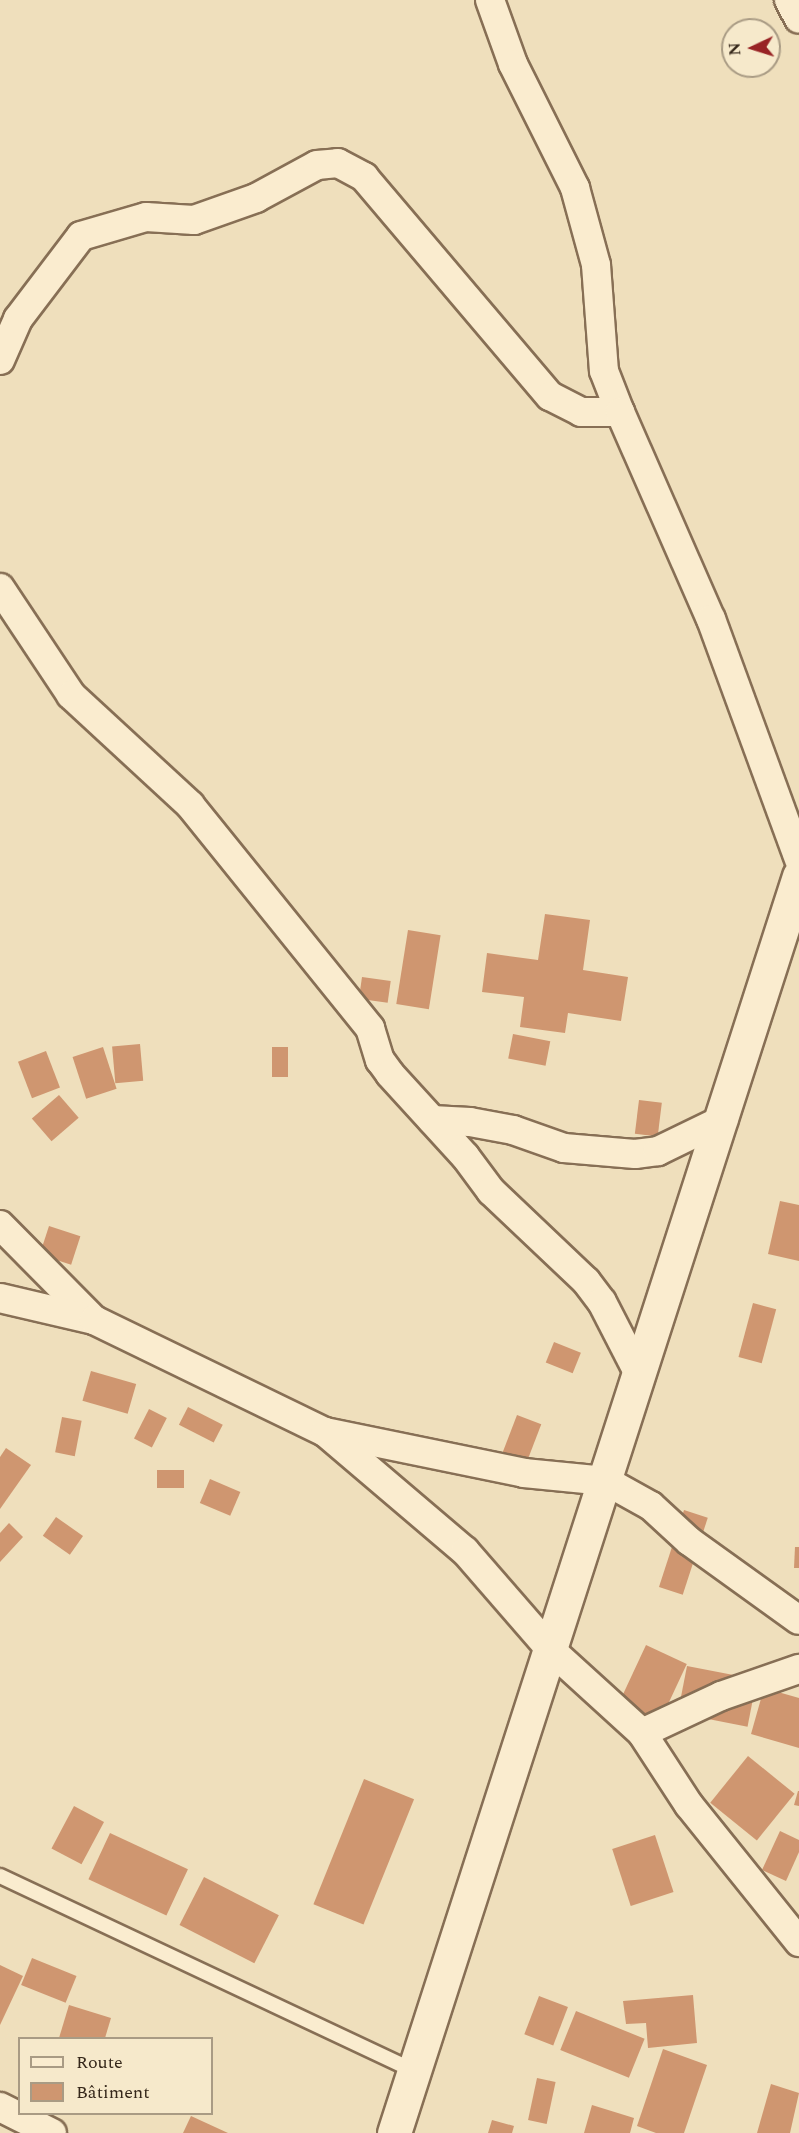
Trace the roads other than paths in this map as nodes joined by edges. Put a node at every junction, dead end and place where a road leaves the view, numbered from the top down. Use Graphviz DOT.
graph roads {
  1 [pos="490,0"];
  2 [pos="789,0"];
  3 [pos="799,19"];
  4 [pos="7,326"];
  5 [pos="0,360"];
  6 [pos="620,412"];
  7 [pos="0,588"];
  8 [pos="799,859"];
  9 [pos="799,876"];
  10 [pos="724,1119"];
  11 [pos="432,1120"];
  12 [pos="0,1225"];
  13 [pos="0,1298"];
  14 [pos="94,1320"];
  15 [pos="639,1374"];
  16 [pos="326,1432"];
  17 [pos="606,1481"];
  18 [pos="799,1620"];
  19 [pos="552,1651"];
  20 [pos="799,1669"];
  21 [pos="642,1732"];
  22 [pos="0,1876"];
  23 [pos="799,1942"];
  24 [pos="415,2071"];
  25 [pos="0,2107"];
  26 [pos="52,2133"];
  27 [pos="394,2133"];
  1 -- 6 [label="street"];
  2 -- 3 [label="street"];
  4 -- 5 [label="street"];
  4 -- 6 [label="street"];
  6 -- 8 [label="street"];
  7 -- 11 [label="street"];
  9 -- 10 [label="main road"];
  10 -- 11 [label="street"];
  10 -- 15 [label="main road"];
  11 -- 15 [label="street"];
  12 -- 14 [label="street"];
  13 -- 14 [label="street"];
  14 -- 16 [label="street"];
  15 -- 17 [label="main road"];
  16 -- 17 [label="street"];
  16 -- 19 [label="street"];
  17 -- 18 [label="street"];
  17 -- 19 [label="main road"];
  19 -- 21 [label="street"];
  19 -- 24 [label="main road"];
  20 -- 21 [label="street"];
  21 -- 23 [label="street"];
  22 -- 24 [label="lane"];
  24 -- 27 [label="main road"];
  25 -- 26 [label="street"];
}
